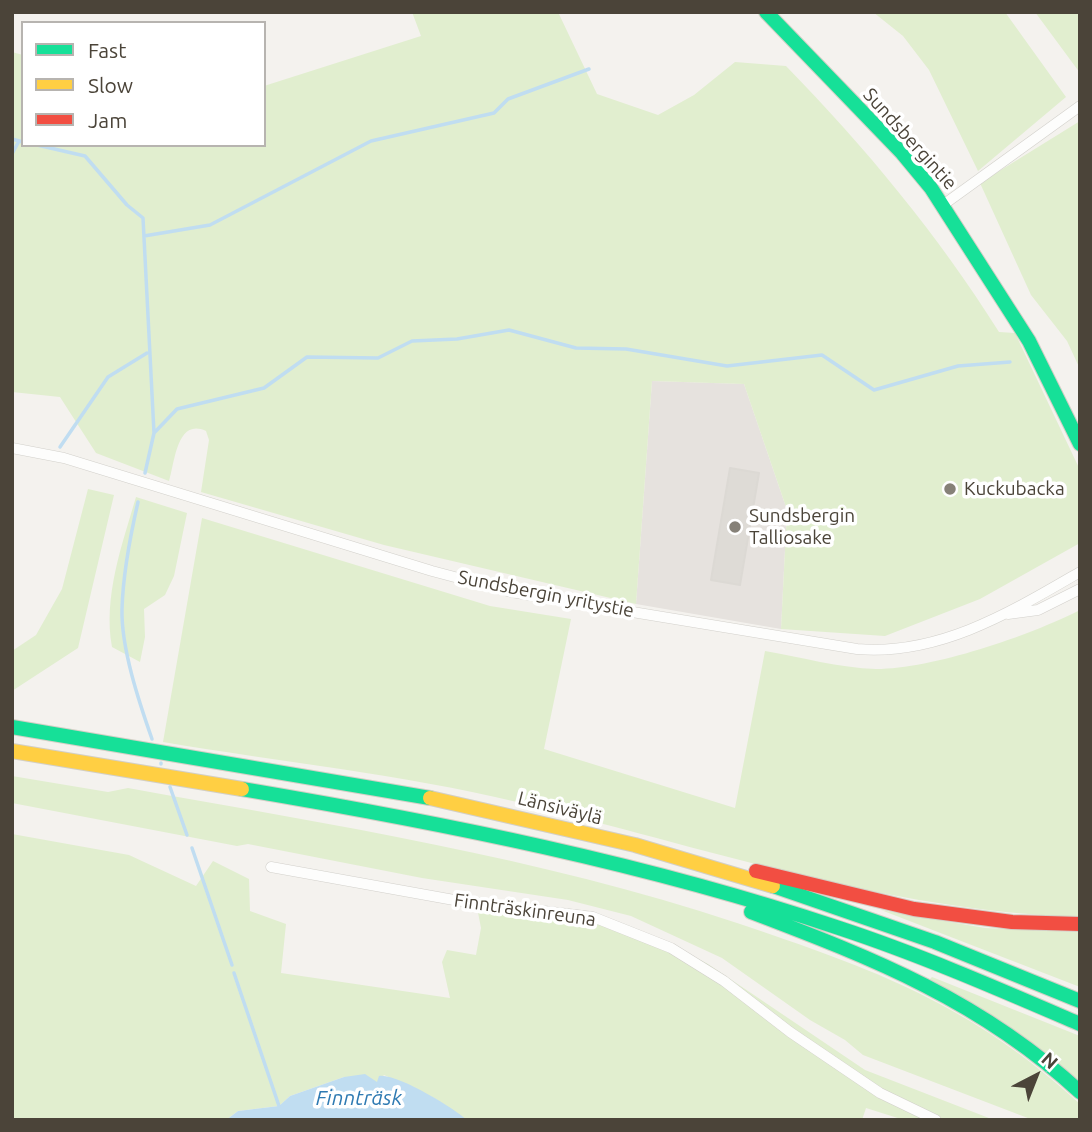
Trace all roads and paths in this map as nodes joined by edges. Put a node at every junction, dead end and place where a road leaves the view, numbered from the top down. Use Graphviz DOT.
graph roads {
  1 [pos="766,12"];
  2 [pos="777,12"];
  3 [pos="1080,106"];
  4 [pos="947,202"];
  5 [pos="1065,409"];
  6 [pos="1080,432"];
  7 [pos="1080,444"];
  8 [pos="12,448"];
  9 [pos="1080,572"];
  10 [pos="1080,589"];
  11 [pos="1004,614"];
  12 [pos="12,727"];
  13 [pos="12,751"];
  14 [pos="662,854"];
  15 [pos="271,867"];
  16 [pos="650,874"];
  17 [pos="1080,924"];
  18 [pos="1080,1001"];
  19 [pos="1080,1024"];
  20 [pos="1080,1092"];
  21 [pos="936,1120"];
  1 -- 4 [label="main road, Sundsbergintie"];
  2 -- 4 [label="main road, Sundsbergintie"];
  3 -- 4 [label="street"];
  4 -- 5 [label="main road, Sundsbergintie"];
  5 -- 6 [label="main road, Sundsbergintie"];
  5 -- 7 [label="main road, Sundsbergintie"];
  8 -- 11 [label="street, Sundsbergin yritystie"];
  9 -- 11 [label="street, Sundsbergin yritystie"];
  10 -- 11 [label="street, Sundsbergin yritystie"];
  12 -- 14 [label="main road, Länsiväylä"];
  13 -- 16 [label="main road"];
  14 -- 17 [label="main road"];
  14 -- 18 [label="main road, Länsiväylä"];
  15 -- 21 [label="street, Finnträskinreuna"];
  16 -- 19 [label="main road"];
  16 -- 20 [label="main road"];
}
